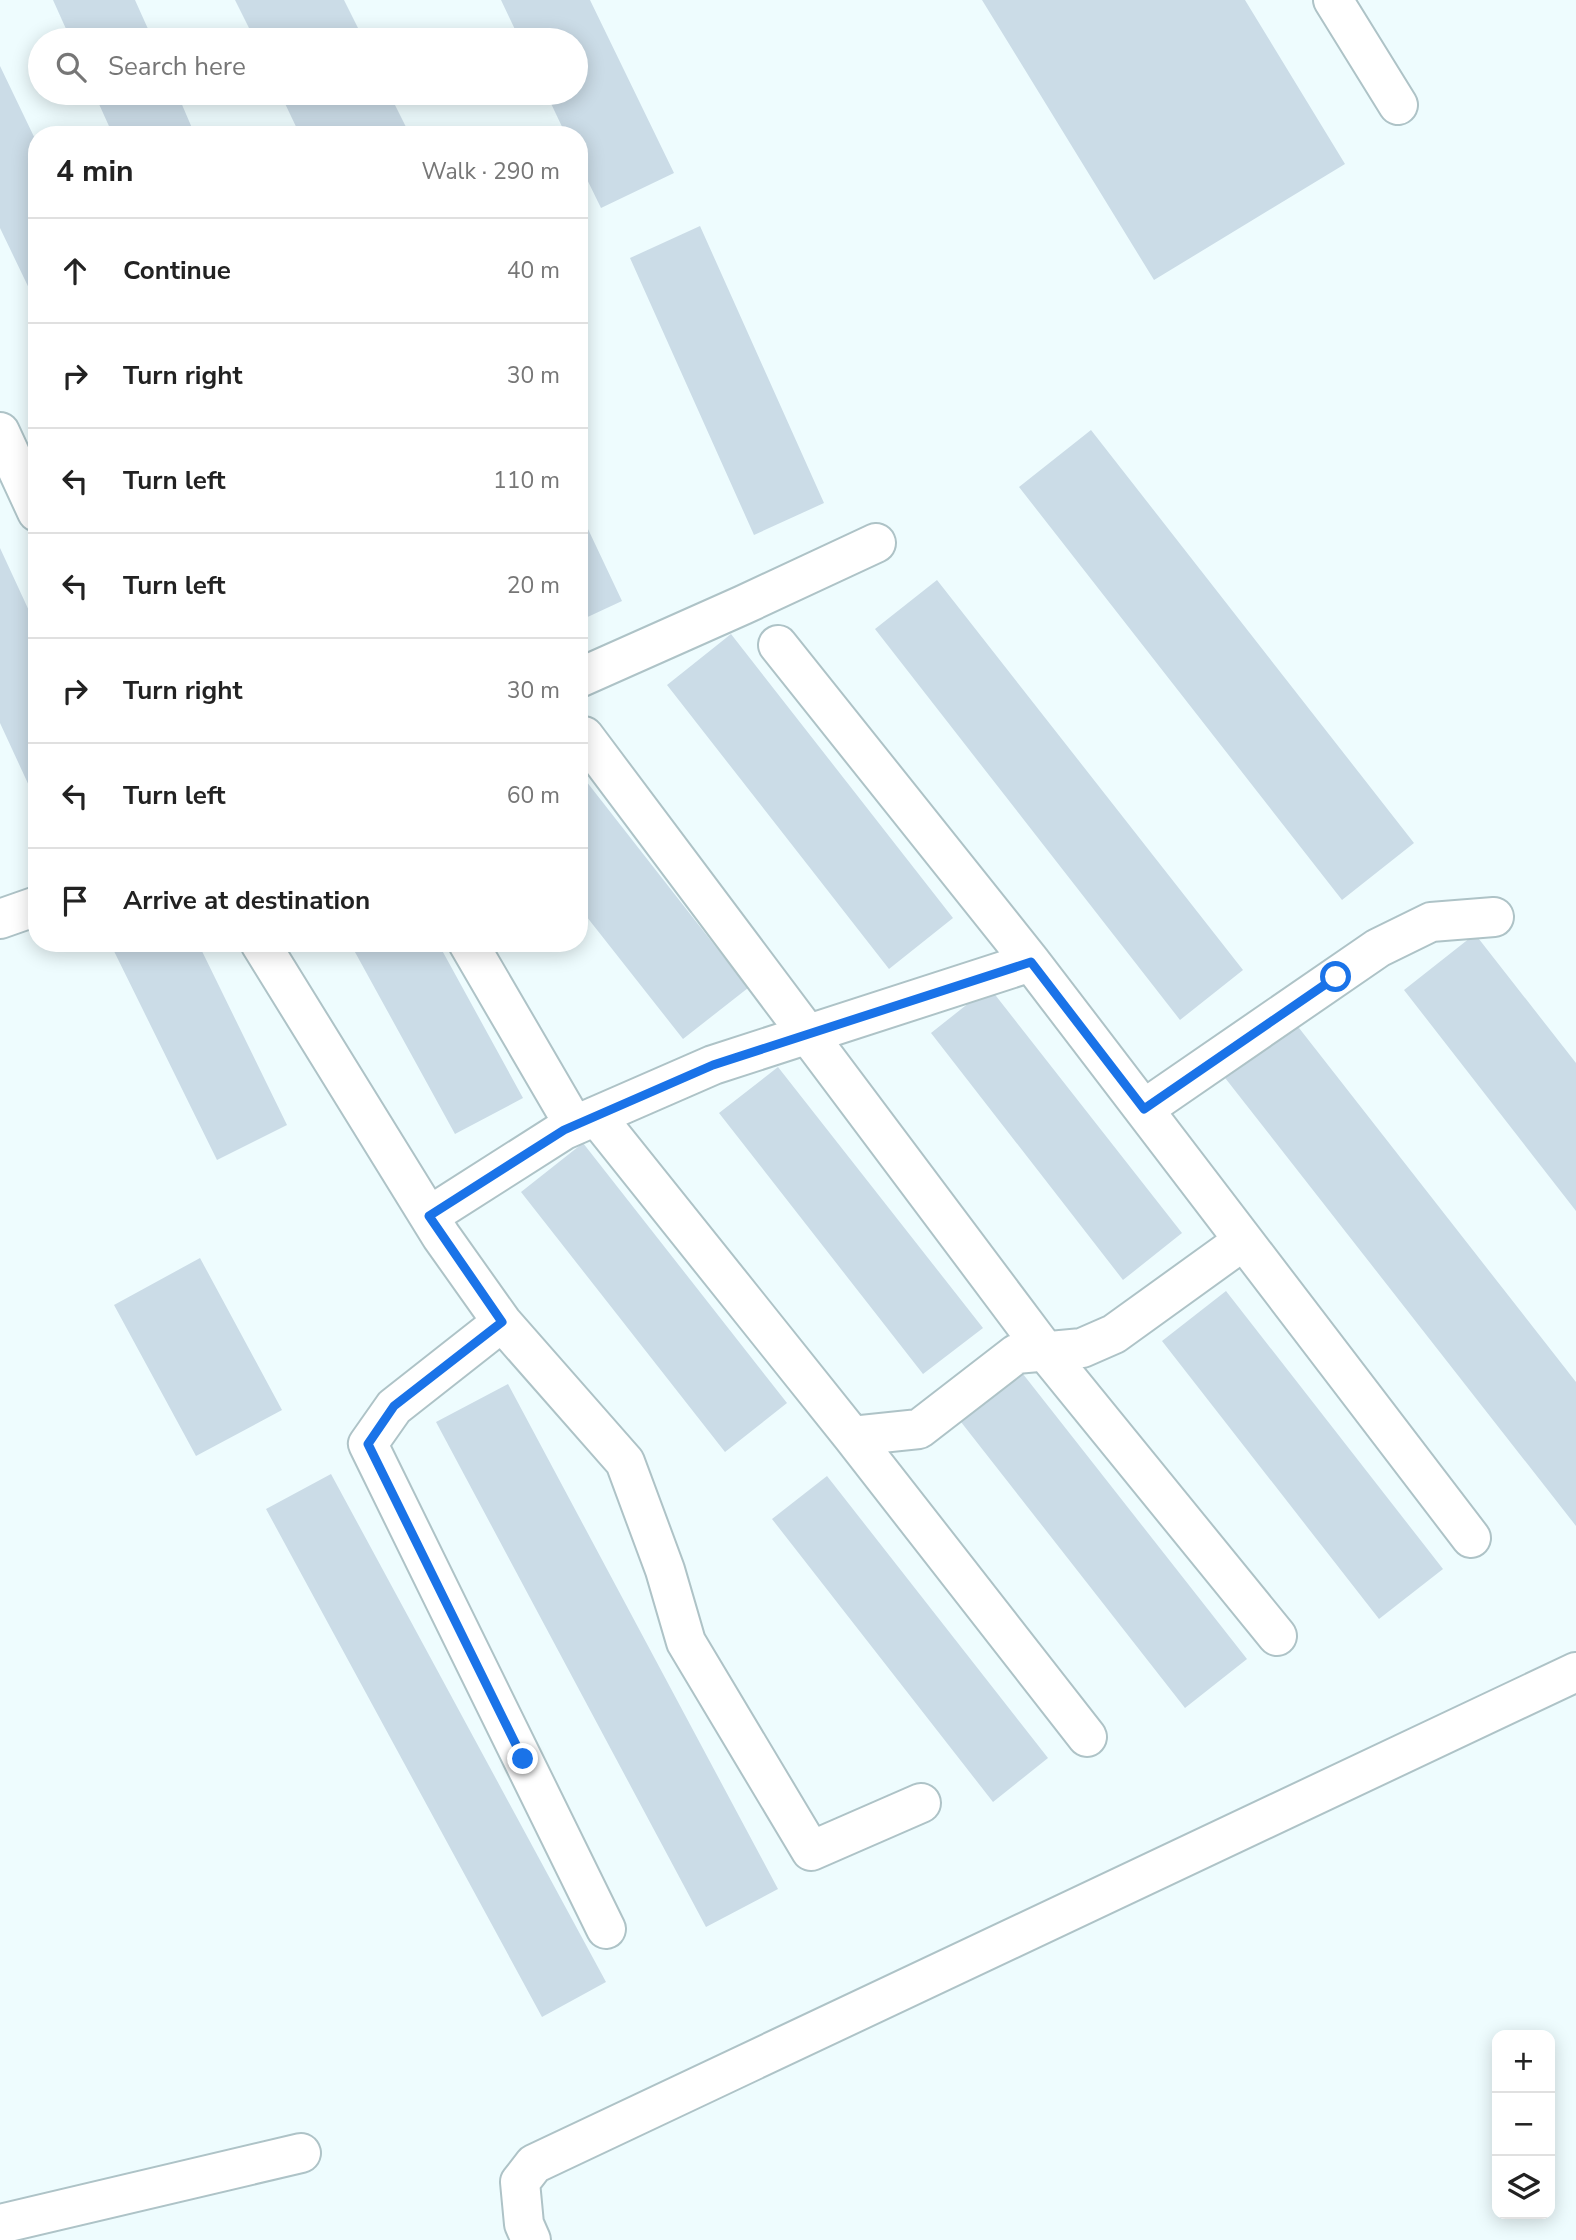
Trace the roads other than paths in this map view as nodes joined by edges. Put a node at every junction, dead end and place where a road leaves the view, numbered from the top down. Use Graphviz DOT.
graph roads {
  1 [pos="1333,0"];
  2 [pos="1398,105"];
  3 [pos="0,432"];
  4 [pos="28,493"];
  5 [pos="876,543"];
  6 [pos="778,645"];
  7 [pos="588,674"];
  8 [pos="588,741"];
  9 [pos="28,909"];
  10 [pos="1494,917"];
  11 [pos="0,919"];
  12 [pos="266,952"];
  13 [pos="474,952"];
  14 [pos="1031,962"];
  15 [pos="809,1034"];
  16 [pos="1144,1109"];
  17 [pos="585,1121"];
  18 [pos="429,1216"];
  19 [pos="1243,1241"];
  20 [pos="502,1322"];
  21 [pos="1045,1351"];
  22 [pos="852,1436"];
  23 [pos="1471,1538"];
  24 [pos="1277,1636"];
  25 [pos="1576,1672"];
  26 [pos="1087,1737"];
  27 [pos="921,1803"];
  28 [pos="606,1929"];
  29 [pos="301,2152"];
  30 [pos="0,2224"];
  31 [pos="531,2240"];
  1 -- 2 [label="street"];
  3 -- 4 [label="street"];
  5 -- 7 [label="street"];
  6 -- 14 [label="street"];
  8 -- 15 [label="street"];
  9 -- 11 [label="street"];
  10 -- 16 [label="street"];
  12 -- 18 [label="street"];
  13 -- 17 [label="street"];
  14 -- 15 [label="street"];
  14 -- 16 [label="street"];
  15 -- 17 [label="street"];
  15 -- 21 [label="street"];
  16 -- 19 [label="street"];
  17 -- 18 [label="street"];
  17 -- 22 [label="street"];
  18 -- 20 [label="street"];
  19 -- 21 [label="street"];
  19 -- 23 [label="street"];
  20 -- 27 [label="street"];
  20 -- 28 [label="street"];
  21 -- 22 [label="street"];
  21 -- 24 [label="street"];
  22 -- 26 [label="street"];
  25 -- 31 [label="street"];
  29 -- 30 [label="street"];
}
